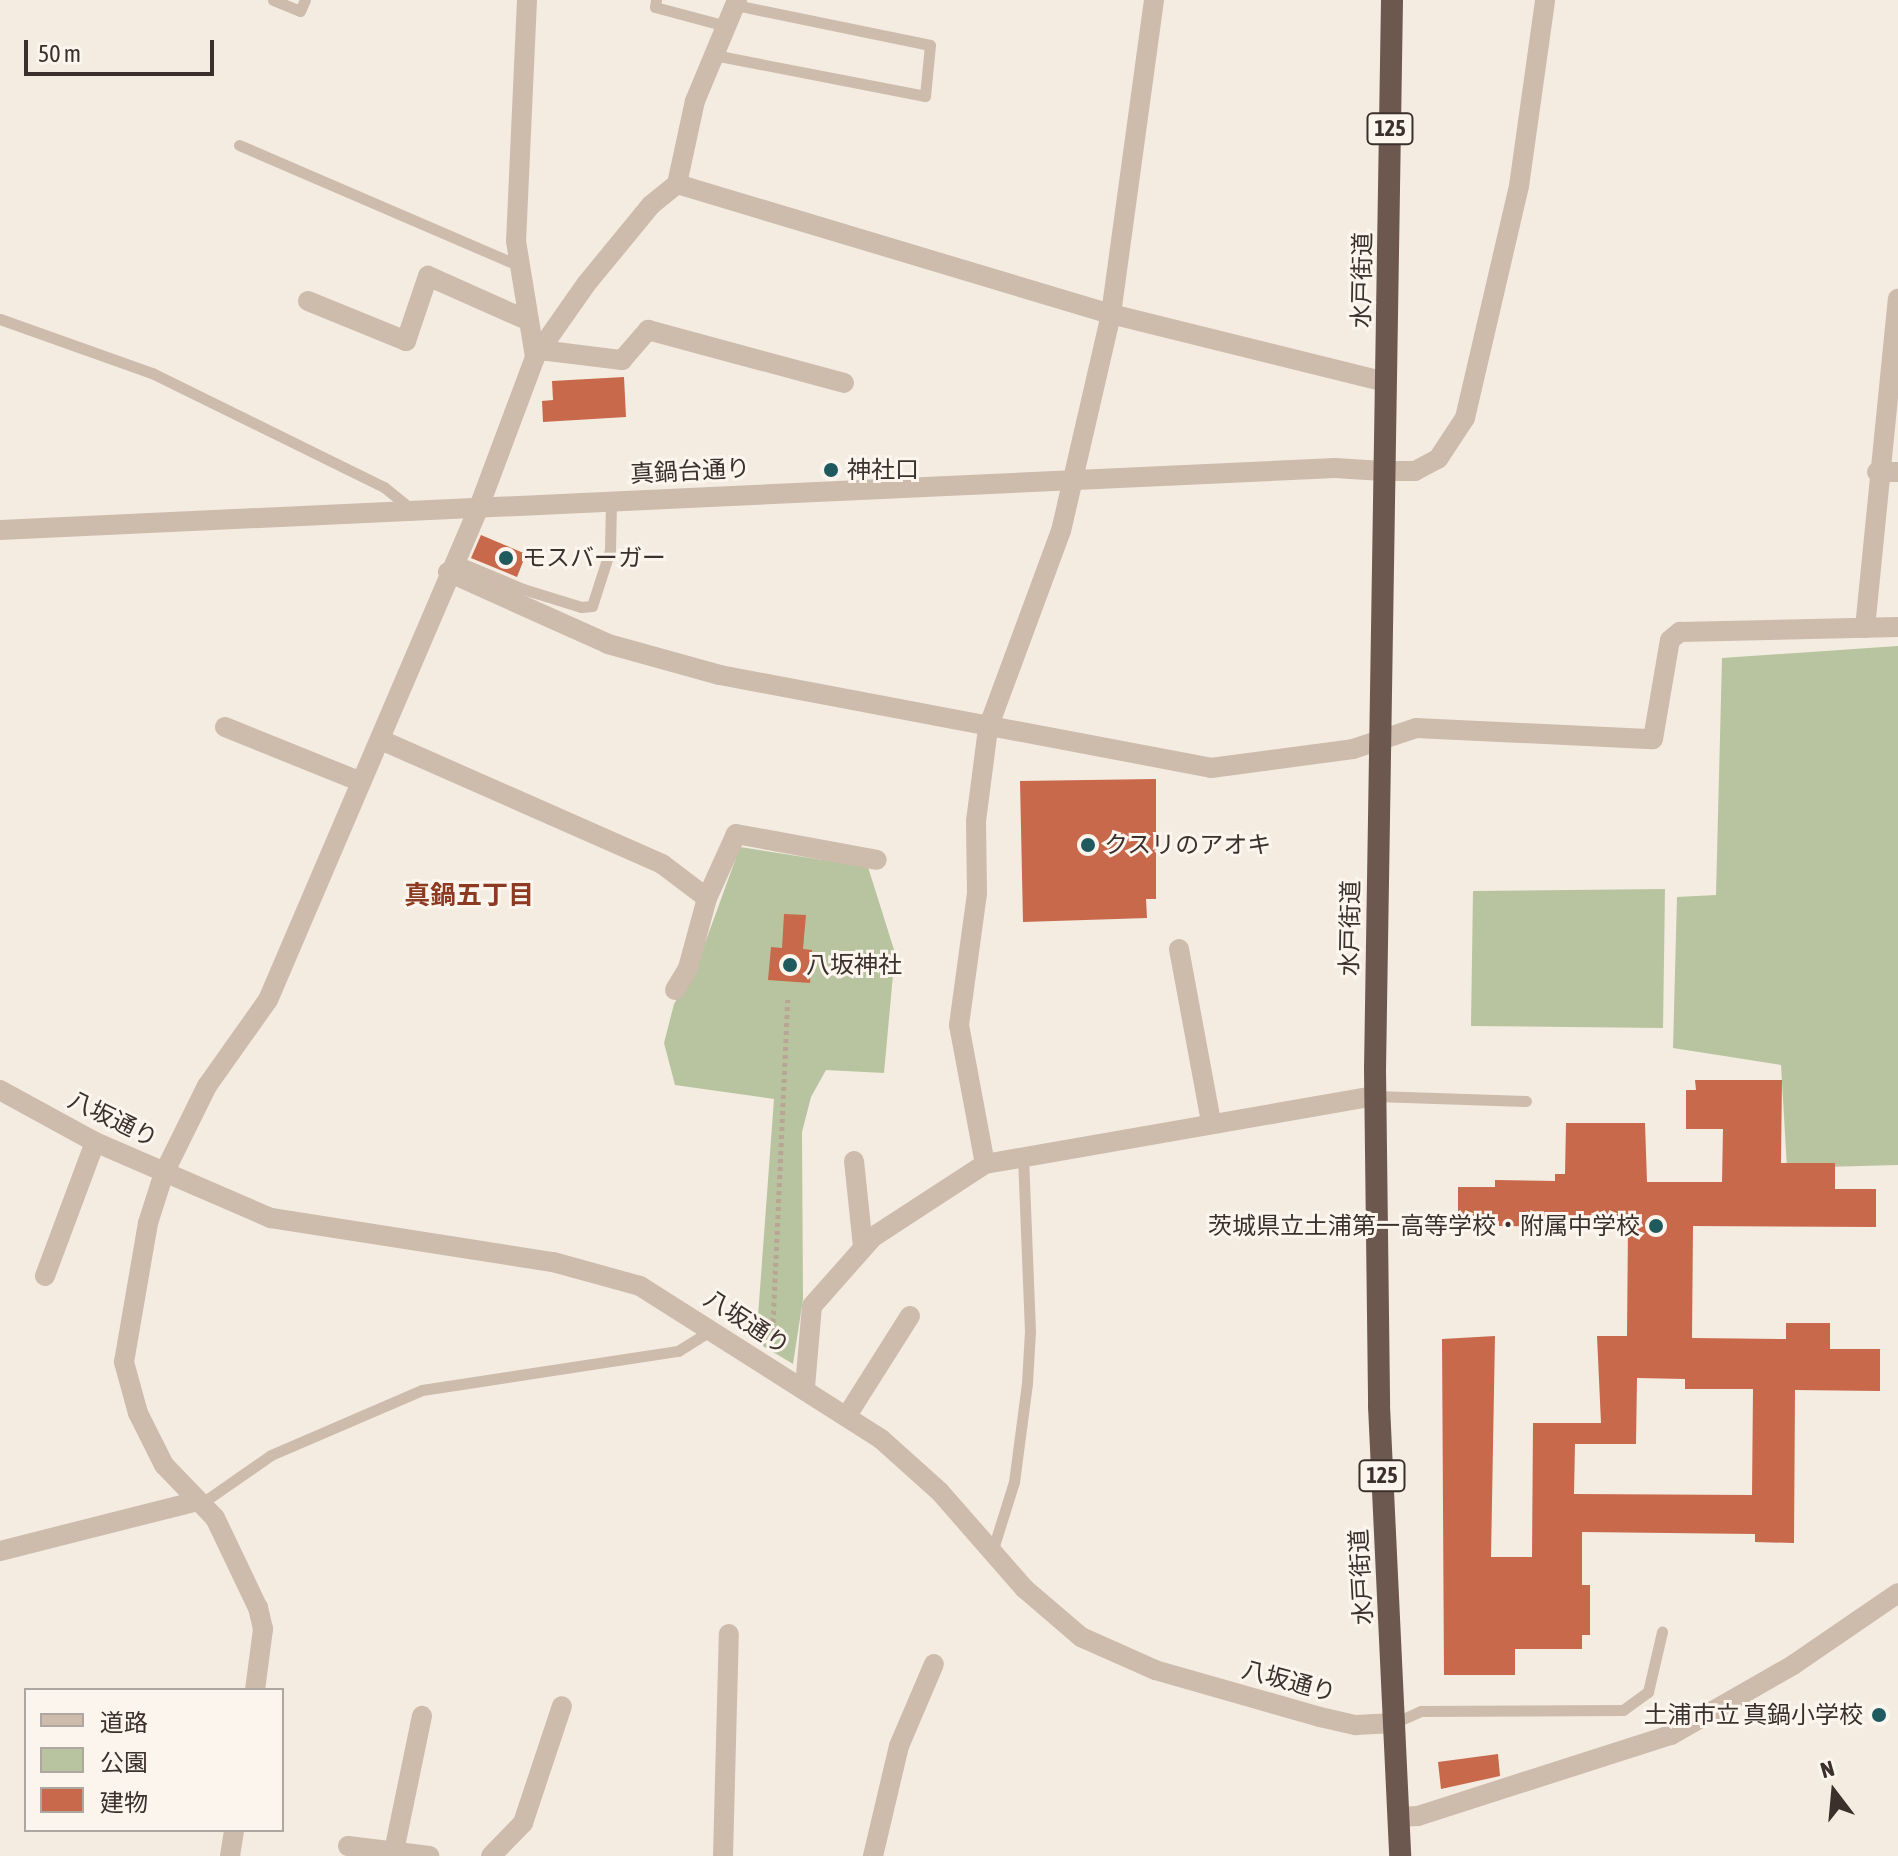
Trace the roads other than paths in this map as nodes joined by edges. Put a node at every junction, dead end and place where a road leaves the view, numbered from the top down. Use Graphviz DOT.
graph roads {
  1 [pos="273,0"];
  2 [pos="305,0"];
  3 [pos="526,0"];
  4 [pos="656,0"];
  5 [pos="1154,0"];
  6 [pos="1392,0"];
  7 [pos="1545,0"];
  8 [pos="736,3"];
  9 [pos="726,26"];
  10 [pos="714,55"];
  11 [pos="239,145"];
  12 [pos="677,184"];
  13 [pos="518,265"];
  14 [pos="1898,299"];
  15 [pos="308,301"];
  16 [pos="1111,314"];
  17 [pos="0,319"];
  18 [pos="527,320"];
  19 [pos="537,354"];
  20 [pos="1386,382"];
  21 [pos="844,383"];
  22 [pos="1383,471"];
  23 [pos="1888,472"];
  24 [pos="1070,480"];
  25 [pos="611,501"];
  26 [pos="479,507"];
  27 [pos="413,510"];
  28 [pos="0,530"];
  29 [pos="451,566"];
  30 [pos="1898,627"];
  31 [pos="1865,628"];
  32 [pos="225,727"];
  33 [pos="988,728"];
  34 [pos="1378,739"];
  35 [pos="381,740"];
  36 [pos="361,782"];
  37 [pos="877,860"];
  38 [pos="707,898"];
  39 [pos="1179,949"];
  40 [pos="675,990"];
  41 [pos="0,1090"];
  42 [pos="1375,1096"];
  43 [pos="1526,1101"];
  44 [pos="1211,1121"];
  45 [pos="95,1142"];
  46 [pos="1023,1157"];
  47 [pos="854,1161"];
  48 [pos="985,1164"];
  49 [pos="164,1173"];
  50 [pos="863,1247"];
  51 [pos="45,1276"];
  52 [pos="910,1316"];
  53 [pos="710,1331"];
  54 [pos="805,1387"];
  55 [pos="848,1414"];
  56 [pos="200,1502"];
  57 [pos="0,1551"];
  58 [pos="992,1553"];
  59 [pos="1898,1593"];
  60 [pos="1662,1632"];
  61 [pos="729,1634"];
  62 [pos="934,1664"];
  63 [pos="255,1688"];
  64 [pos="562,1706"];
  65 [pos="422,1716"];
  66 [pos="1394,1723"];
  67 [pos="1399,1817"];
  68 [pos="234,1832"];
  69 [pos="348,1846"];
  70 [pos="394,1851"];
  71 [pos="230,1856"];
  72 [pos="429,1856"];
  73 [pos="491,1856"];
  74 [pos="723,1856"];
  75 [pos="873,1856"];
  76 [pos="1400,1856"];
  1 -- 2 [label="lane"];
  3 -- 13 [label="street"];
  4 -- 9 [label="lane"];
  5 -- 16 [label="street"];
  6 -- 20 [label="highway, 水戸街道 / 125"];
  7 -- 22 [label="street, 真鍋台通り"];
  8 -- 9 [label="street"];
  8 -- 10 [label="lane"];
  9 -- 10 [label="street"];
  10 -- 12 [label="street"];
  11 -- 13 [label="lane"];
  12 -- 16 [label="street"];
  12 -- 19 [label="street"];
  13 -- 18 [label="street"];
  14 -- 23 [label="street"];
  15 -- 18 [label="street"];
  16 -- 20 [label="street"];
  16 -- 24 [label="street"];
  17 -- 27 [label="lane"];
  18 -- 19 [label="street"];
  19 -- 21 [label="street"];
  19 -- 26 [label="street"];
  20 -- 22 [label="highway, 水戸街道 / 125"];
  22 -- 24 [label="street, 真鍋台通り"];
  22 -- 34 [label="highway, 水戸街道 / 125"];
  23 -- 31 [label="street"];
  24 -- 25 [label="street, 真鍋台通り"];
  24 -- 33 [label="street"];
  25 -- 26 [label="street, 真鍋台通り"];
  25 -- 29 [label="lane"];
  26 -- 27 [label="street, 真鍋台通り"];
  26 -- 29 [label="street"];
  27 -- 28 [label="street, 真鍋台通り"];
  29 -- 33 [label="street"];
  29 -- 35 [label="street"];
  30 -- 31 [label="street"];
  31 -- 34 [label="street"];
  32 -- 36 [label="street"];
  33 -- 34 [label="street"];
  33 -- 48 [label="street"];
  34 -- 42 [label="highway, 水戸街道 / 125"];
  35 -- 36 [label="street"];
  35 -- 38 [label="street"];
  36 -- 49 [label="street"];
  37 -- 38 [label="street"];
  38 -- 40 [label="street"];
  39 -- 44 [label="street"];
  41 -- 45 [label="street, 八坂通り"];
  42 -- 43 [label="lane"];
  42 -- 44 [label="street"];
  42 -- 66 [label="highway, 水戸街道 / 125"];
  44 -- 46 [label="street"];
  45 -- 49 [label="street, 八坂通り"];
  45 -- 51 [label="street"];
  46 -- 48 [label="street"];
  46 -- 58 [label="lane"];
  47 -- 50 [label="street"];
  48 -- 50 [label="street"];
  49 -- 53 [label="street, 八坂通り"];
  49 -- 56 [label="street"];
  50 -- 54 [label="street"];
  52 -- 55 [label="street"];
  53 -- 54 [label="street, 八坂通り"];
  53 -- 56 [label="lane"];
  54 -- 55 [label="street, 八坂通り"];
  55 -- 58 [label="street, 八坂通り"];
  56 -- 57 [label="street"];
  56 -- 63 [label="street"];
  58 -- 66 [label="street, 八坂通り"];
  59 -- 67 [label="street"];
  60 -- 66 [label="lane"];
  61 -- 74 [label="street"];
  62 -- 75 [label="street"];
  64 -- 73 [label="street"];
  65 -- 70 [label="street"];
  66 -- 67 [label="highway, 水戸街道 / 125"];
  67 -- 76 [label="highway, 水戸街道 / 125"];
  68 -- 71 [label="street"];
  69 -- 70 [label="street"];
  70 -- 72 [label="street"];
}
